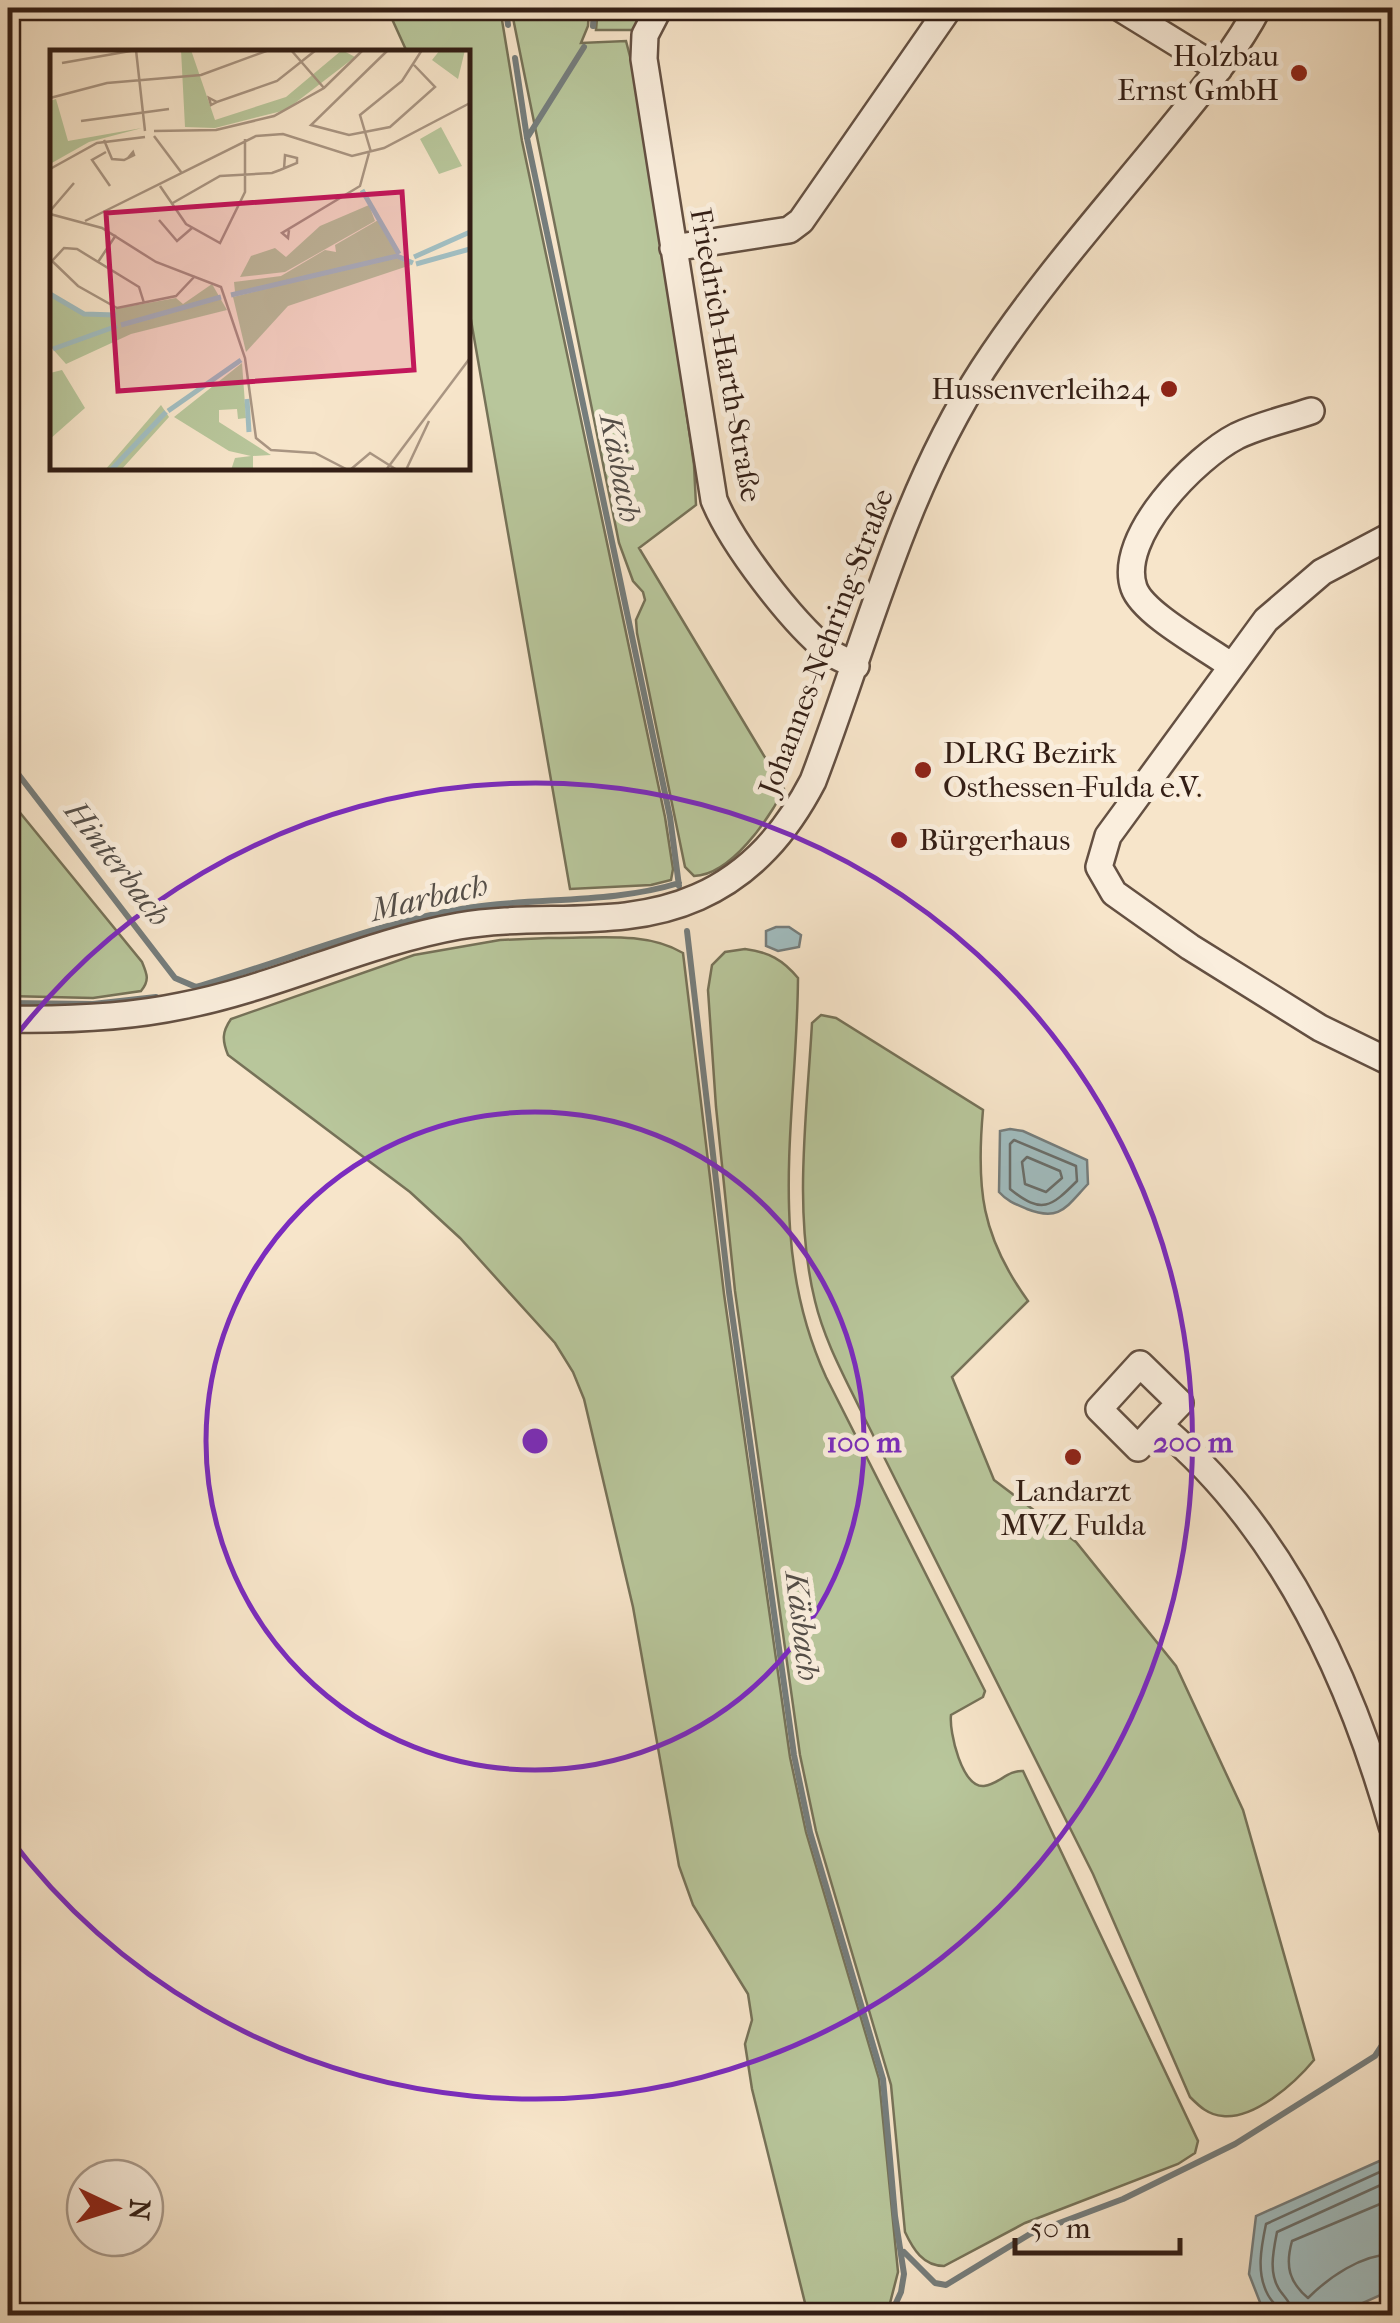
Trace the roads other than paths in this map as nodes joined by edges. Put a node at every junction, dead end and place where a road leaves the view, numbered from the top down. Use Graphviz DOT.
graph roads {
  1 [pos="659,8"];
  2 [pos="950,8"];
  3 [pos="1120,8"];
  4 [pos="1258,8"];
  5 [pos="1219,69"];
  6 [pos="672,248"];
  7 [pos="1311,411"];
  8 [pos="1392,535"];
  9 [pos="1230,665"];
  10 [pos="856,666"];
  11 [pos="8,1019"];
  12 [pos="1392,1063"];
  13 [pos="1159,1425"];
  14 [pos="1392,1826"];
  1 -- 6 [label="street, Friedrich-Harth-Straße"];
  2 -- 6 [label="street"];
  3 -- 5 [label="street"];
  4 -- 5 [label="street, Johannes-Nehring-Straße"];
  5 -- 10 [label="street, Johannes-Nehring-Straße"];
  6 -- 10 [label="street, Friedrich-Harth-Straße"];
  7 -- 9 [label="street"];
  8 -- 9 [label="street"];
  9 -- 12 [label="street"];
  10 -- 11 [label="street, Johannes-Nehring-Straße"];
  13 -- 14 [label="street"];
}
